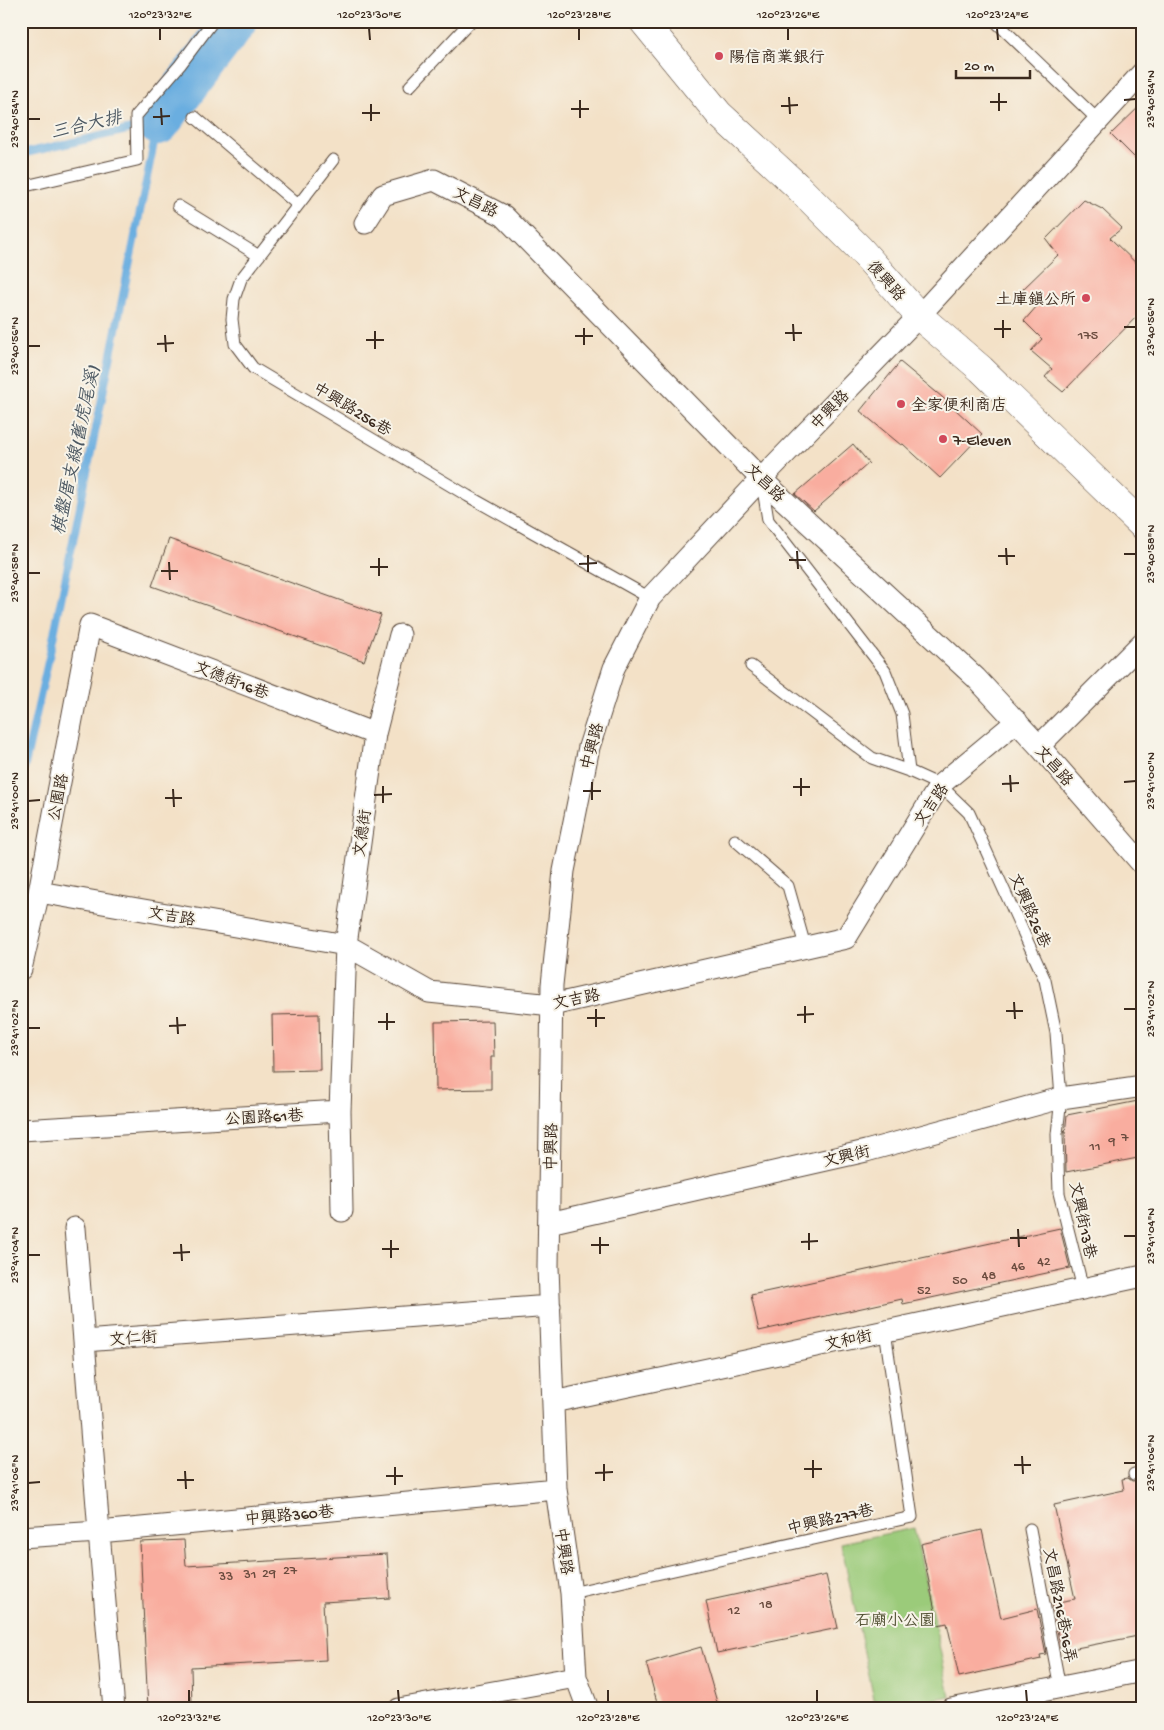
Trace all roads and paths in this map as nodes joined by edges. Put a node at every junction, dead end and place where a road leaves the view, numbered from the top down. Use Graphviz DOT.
graph roads {
  1 [pos="213,21"];
  2 [pos="471,21"];
  3 [pos="643,21"];
  4 [pos="995,21"];
  5 [pos="1143,72"];
  6 [pos="410,86"];
  7 [pos="195,117"];
  8 [pos="1098,120"];
  9 [pos="333,160"];
  10 [pos="21,187"];
  11 [pos="298,205"];
  12 [pos="178,206"];
  13 [pos="365,223"];
  14 [pos="259,256"];
  15 [pos="919,316"];
  16 [pos="761,479"];
  17 [pos="1140,519"];
  18 [pos="650,598"];
  19 [pos="90,625"];
  20 [pos="400,635"];
  21 [pos="1143,642"];
  22 [pos="751,666"];
  23 [pos="1017,722"];
  24 [pos="375,734"];
  25 [pos="1039,746"];
  26 [pos="909,771"];
  27 [pos="940,785"];
  28 [pos="735,840"];
  29 [pos="1143,865"];
  30 [pos="39,892"];
  31 [pos="346,945"];
  32 [pos="805,946"];
  33 [pos="21,969"];
  34 [pos="552,1005"];
  35 [pos="1143,1086"];
  36 [pos="1060,1098"];
  37 [pos="340,1111"];
  38 [pos="21,1130"];
  39 [pos="342,1211"];
  40 [pos="549,1223"];
  41 [pos="75,1228"];
  42 [pos="1143,1276"];
  43 [pos="1083,1289"];
  44 [pos="550,1306"];
  45 [pos="884,1331"];
  46 [pos="84,1341"];
  47 [pos="553,1402"];
  48 [pos="556,1489"];
  49 [pos="1030,1528"];
  50 [pos="99,1532"];
  51 [pos="21,1537"];
  52 [pos="571,1593"];
  53 [pos="1143,1672"];
  54 [pos="576,1677"];
  55 [pos="1060,1688"];
  56 [pos="114,1709"];
  57 [pos="399,1709"];
  58 [pos="588,1709"];
  59 [pos="951,1709"];
  1 -- 10 [label="lane"];
  2 -- 6 [label="lane"];
  3 -- 15 [label="main road, 復興路"];
  4 -- 8 [label="lane"];
  5 -- 8 [label="street, 中興路"];
  7 -- 11 [label="lane"];
  8 -- 15 [label="street, 中興路"];
  9 -- 11 [label="lane, 中興路256巷"];
  11 -- 14 [label="lane, 中興路256巷"];
  12 -- 14 [label="lane"];
  13 -- 16 [label="street, 文昌路"];
  14 -- 18 [label="lane, 中興路256巷"];
  15 -- 16 [label="street, 中興路"];
  15 -- 17 [label="main road, 復興路"];
  16 -- 18 [label="street, 中興路"];
  16 -- 23 [label="street, 文昌路"];
  16 -- 26 [label="lane"];
  18 -- 34 [label="street, 中興路"];
  19 -- 24 [label="street, 文德街16巷"];
  19 -- 30 [label="street, 公園路"];
  20 -- 24 [label="street, 文德街"];
  21 -- 25 [label="street"];
  22 -- 26 [label="lane, 文興路26巷"];
  23 -- 25 [label="street, 文昌路"];
  23 -- 27 [label="street, 文吉路"];
  24 -- 31 [label="street, 文德街"];
  25 -- 29 [label="street, 文昌路"];
  26 -- 27 [label="lane, 文興路26巷"];
  27 -- 32 [label="street, 文吉路"];
  27 -- 36 [label="lane, 文興路26巷"];
  28 -- 32 [label="lane"];
  30 -- 31 [label="street, 文吉路"];
  30 -- 33 [label="street, 公園路"];
  31 -- 34 [label="street, 文吉路"];
  31 -- 37 [label="street"];
  32 -- 34 [label="street, 文吉路"];
  34 -- 40 [label="street, 中興路"];
  35 -- 36 [label="street, 文興街"];
  36 -- 40 [label="street, 文興街"];
  36 -- 43 [label="lane, 文興街13巷"];
  37 -- 38 [label="street, 公園路61巷"];
  37 -- 39 [label="street"];
  40 -- 44 [label="street, 中興路"];
  41 -- 46 [label="street"];
  42 -- 43 [label="street, 文和街"];
  43 -- 45 [label="street, 文和街"];
  44 -- 46 [label="street, 文仁街"];
  44 -- 47 [label="street, 中興路"];
  45 -- 47 [label="street, 文和街"];
  45 -- 52 [label="lane, 中興路277巷"];
  46 -- 50 [label="street"];
  47 -- 48 [label="street, 中興路"];
  48 -- 50 [label="street, 中興路360巷"];
  48 -- 52 [label="street, 中興路"];
  49 -- 55 [label="lane, 文昌路216巷16弄"];
  50 -- 51 [label="street, 中興路360巷"];
  50 -- 56 [label="street"];
  52 -- 54 [label="street, 中興路"];
  53 -- 55 [label="street"];
  54 -- 57 [label="street"];
  54 -- 58 [label="street, 中興路"];
  55 -- 59 [label="street"];
}
